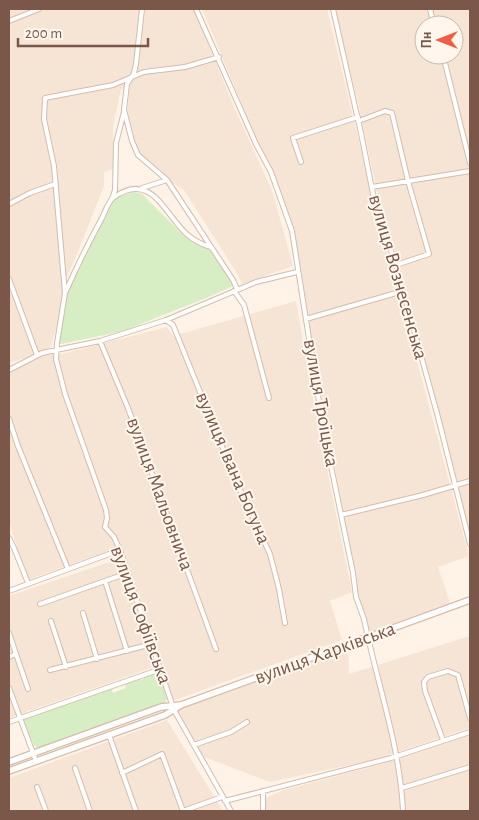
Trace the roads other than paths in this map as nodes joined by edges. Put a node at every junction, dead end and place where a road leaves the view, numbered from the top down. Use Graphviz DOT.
graph roads {
  1 [pos="39,9"];
  2 [pos="142,9"];
  3 [pos="196,9"];
  4 [pos="333,9"];
  5 [pos="9,20"];
  6 [pos="219,57"];
  7 [pos="446,65"];
  8 [pos="132,76"];
  9 [pos="124,110"];
  10 [pos="358,119"];
  11 [pos="301,162"];
  12 [pos="470,163"];
  13 [pos="470,171"];
  14 [pos="167,180"];
  15 [pos="408,181"];
  16 [pos="55,184"];
  17 [pos="372,187"];
  18 [pos="142,188"];
  19 [pos="112,199"];
  20 [pos="9,204"];
  21 [pos="211,247"];
  22 [pos="396,265"];
  23 [pos="297,272"];
  24 [pos="9,279"];
  25 [pos="236,290"];
  26 [pos="403,291"];
  27 [pos="65,293"];
  28 [pos="306,319"];
  29 [pos="166,320"];
  30 [pos="100,341"];
  31 [pos="56,351"];
  32 [pos="37,356"];
  33 [pos="9,370"];
  34 [pos="269,398"];
  35 [pos="9,419"];
  36 [pos="470,481"];
  37 [pos="454,485"];
  38 [pos="341,515"];
  39 [pos="9,538"];
  40 [pos="470,544"];
  41 [pos="120,550"];
  42 [pos="68,569"];
  43 [pos="128,573"];
  44 [pos="105,581"];
  45 [pos="28,583"];
  46 [pos="9,591"];
  47 [pos="470,600"];
  48 [pos="40,604"];
  49 [pos="82,613"];
  50 [pos="51,621"];
  51 [pos="285,623"];
  52 [pos="9,634"];
  53 [pos="368,638"];
  54 [pos="152,644"];
  55 [pos="216,649"];
  56 [pos="127,651"];
  57 [pos="16,654"];
  58 [pos="9,657"];
  59 [pos="97,659"];
  60 [pos="66,667"];
  61 [pos="161,669"];
  62 [pos="50,670"];
  63 [pos="9,688"];
  64 [pos="28,689"];
  65 [pos="173,708"];
  66 [pos="470,718"];
  67 [pos="19,719"];
  68 [pos="9,722"];
  69 [pos="247,722"];
  70 [pos="470,732"];
  71 [pos="109,735"];
  72 [pos="442,740"];
  73 [pos="194,745"];
  74 [pos="33,753"];
  75 [pos="396,756"];
  76 [pos="36,761"];
  77 [pos="9,762"];
  78 [pos="470,767"];
  79 [pos="75,768"];
  80 [pos="9,771"];
  81 [pos="122,773"];
  82 [pos="37,787"];
  83 [pos="402,788"];
  84 [pos="263,791"];
  85 [pos="224,799"];
  86 [pos="46,811"];
  87 [pos="90,811"];
  88 [pos="136,811"];
  89 [pos="231,811"];
  90 [pos="262,811"];
  91 [pos="403,811"];
  1 -- 5 [label="street"];
  2 -- 8 [label="street"];
  3 -- 6 [label="street, вулиця Троїцька"];
  4 -- 10 [label="street, вулиця Вознесенська"];
  6 -- 8 [label="street"];
  6 -- 23 [label="street, вулиця Троїцька"];
  7 -- 12 [label="street"];
  8 -- 9 [label="street"];
  8 -- 16 [label="street"];
  9 -- 14 [label="street"];
  9 -- 19 [label="street"];
  10 -- 11 [label="street"];
  10 -- 15 [label="street"];
  10 -- 17 [label="street, вулиця Вознесенська"];
  13 -- 15 [label="street"];
  14 -- 18 [label="street"];
  14 -- 21 [label="street"];
  15 -- 17 [label="street"];
  15 -- 22 [label="street"];
  16 -- 20 [label="street"];
  16 -- 27 [label="street"];
  17 -- 22 [label="street, вулиця Вознесенська"];
  18 -- 19 [label="street"];
  18 -- 21 [label="street"];
  19 -- 27 [label="street"];
  21 -- 25 [label="street"];
  22 -- 26 [label="street, вулиця Вознесенська"];
  23 -- 25 [label="street"];
  23 -- 28 [label="street, вулиця Троїцька"];
  24 -- 32 [label="street"];
  25 -- 29 [label="street"];
  25 -- 34 [label="street"];
  26 -- 28 [label="street"];
  26 -- 37 [label="street, вулиця Вознесенська"];
  27 -- 31 [label="street, вулиця Софіївська"];
  28 -- 38 [label="street, вулиця Троїцька"];
  29 -- 30 [label="street"];
  29 -- 51 [label="street, вулиця Івана Богуна"];
  30 -- 31 [label="street"];
  30 -- 55 [label="street, вулиця Мальовнича"];
  31 -- 32 [label="street"];
  31 -- 41 [label="street, вулиця Софіївська"];
  32 -- 33 [label="street"];
  35 -- 42 [label="street"];
  36 -- 37 [label="street"];
  37 -- 38 [label="street"];
  37 -- 40 [label="street, вулиця Вознесенська"];
  38 -- 53 [label="street, вулиця Троїцька"];
  39 -- 45 [label="street"];
  41 -- 42 [label="street"];
  41 -- 43 [label="street, вулиця Софіївська"];
  42 -- 45 [label="street"];
  43 -- 44 [label="street"];
  43 -- 54 [label="street, вулиця Софіївська"];
  44 -- 48 [label="street"];
  44 -- 56 [label="street"];
  45 -- 46 [label="street"];
  47 -- 53 [label="street, вулиця Харківська"];
  49 -- 59 [label="street"];
  50 -- 60 [label="street"];
  52 -- 57 [label="street"];
  53 -- 65 [label="street, вулиця Харківська"];
  53 -- 75 [label="street, вулиця Троїцька"];
  54 -- 56 [label="street"];
  54 -- 61 [label="street, вулиця Софіївська"];
  56 -- 59 [label="street"];
  57 -- 58 [label="street"];
  57 -- 64 [label="street"];
  59 -- 60 [label="street"];
  60 -- 62 [label="street"];
  61 -- 65 [label="street, вулиця Софіївська"];
  61 -- 67 [label="street"];
  63 -- 67 [label="street"];
  65 -- 71 [label="street, вулиця Харківська"];
  65 -- 73 [label="street, вулиця Софіївська"];
  65 -- 74 [label="street, вулиця Харківська"];
  66 -- 72 [label="street"];
  67 -- 68 [label="street"];
  67 -- 74 [label="street"];
  69 -- 73 [label="street"];
  70 -- 72 [label="street"];
  71 -- 76 [label="street, вулиця Харківська"];
  71 -- 81 [label="street"];
  72 -- 75 [label="street"];
  73 -- 85 [label="street, вулиця Софіївська"];
  74 -- 76 [label="street"];
  74 -- 77 [label="street, вулиця Харківська"];
  75 -- 83 [label="street, вулиця Троїцька"];
  75 -- 84 [label="street"];
  76 -- 80 [label="street, вулиця Харківська"];
  78 -- 83 [label="street"];
  79 -- 87 [label="street"];
  81 -- 85 [label="street"];
  81 -- 88 [label="street"];
  82 -- 86 [label="street"];
  83 -- 91 [label="street, вулиця Троїцька"];
  84 -- 85 [label="street"];
  84 -- 90 [label="street"];
  85 -- 89 [label="street, вулиця Софіївська"];
}
